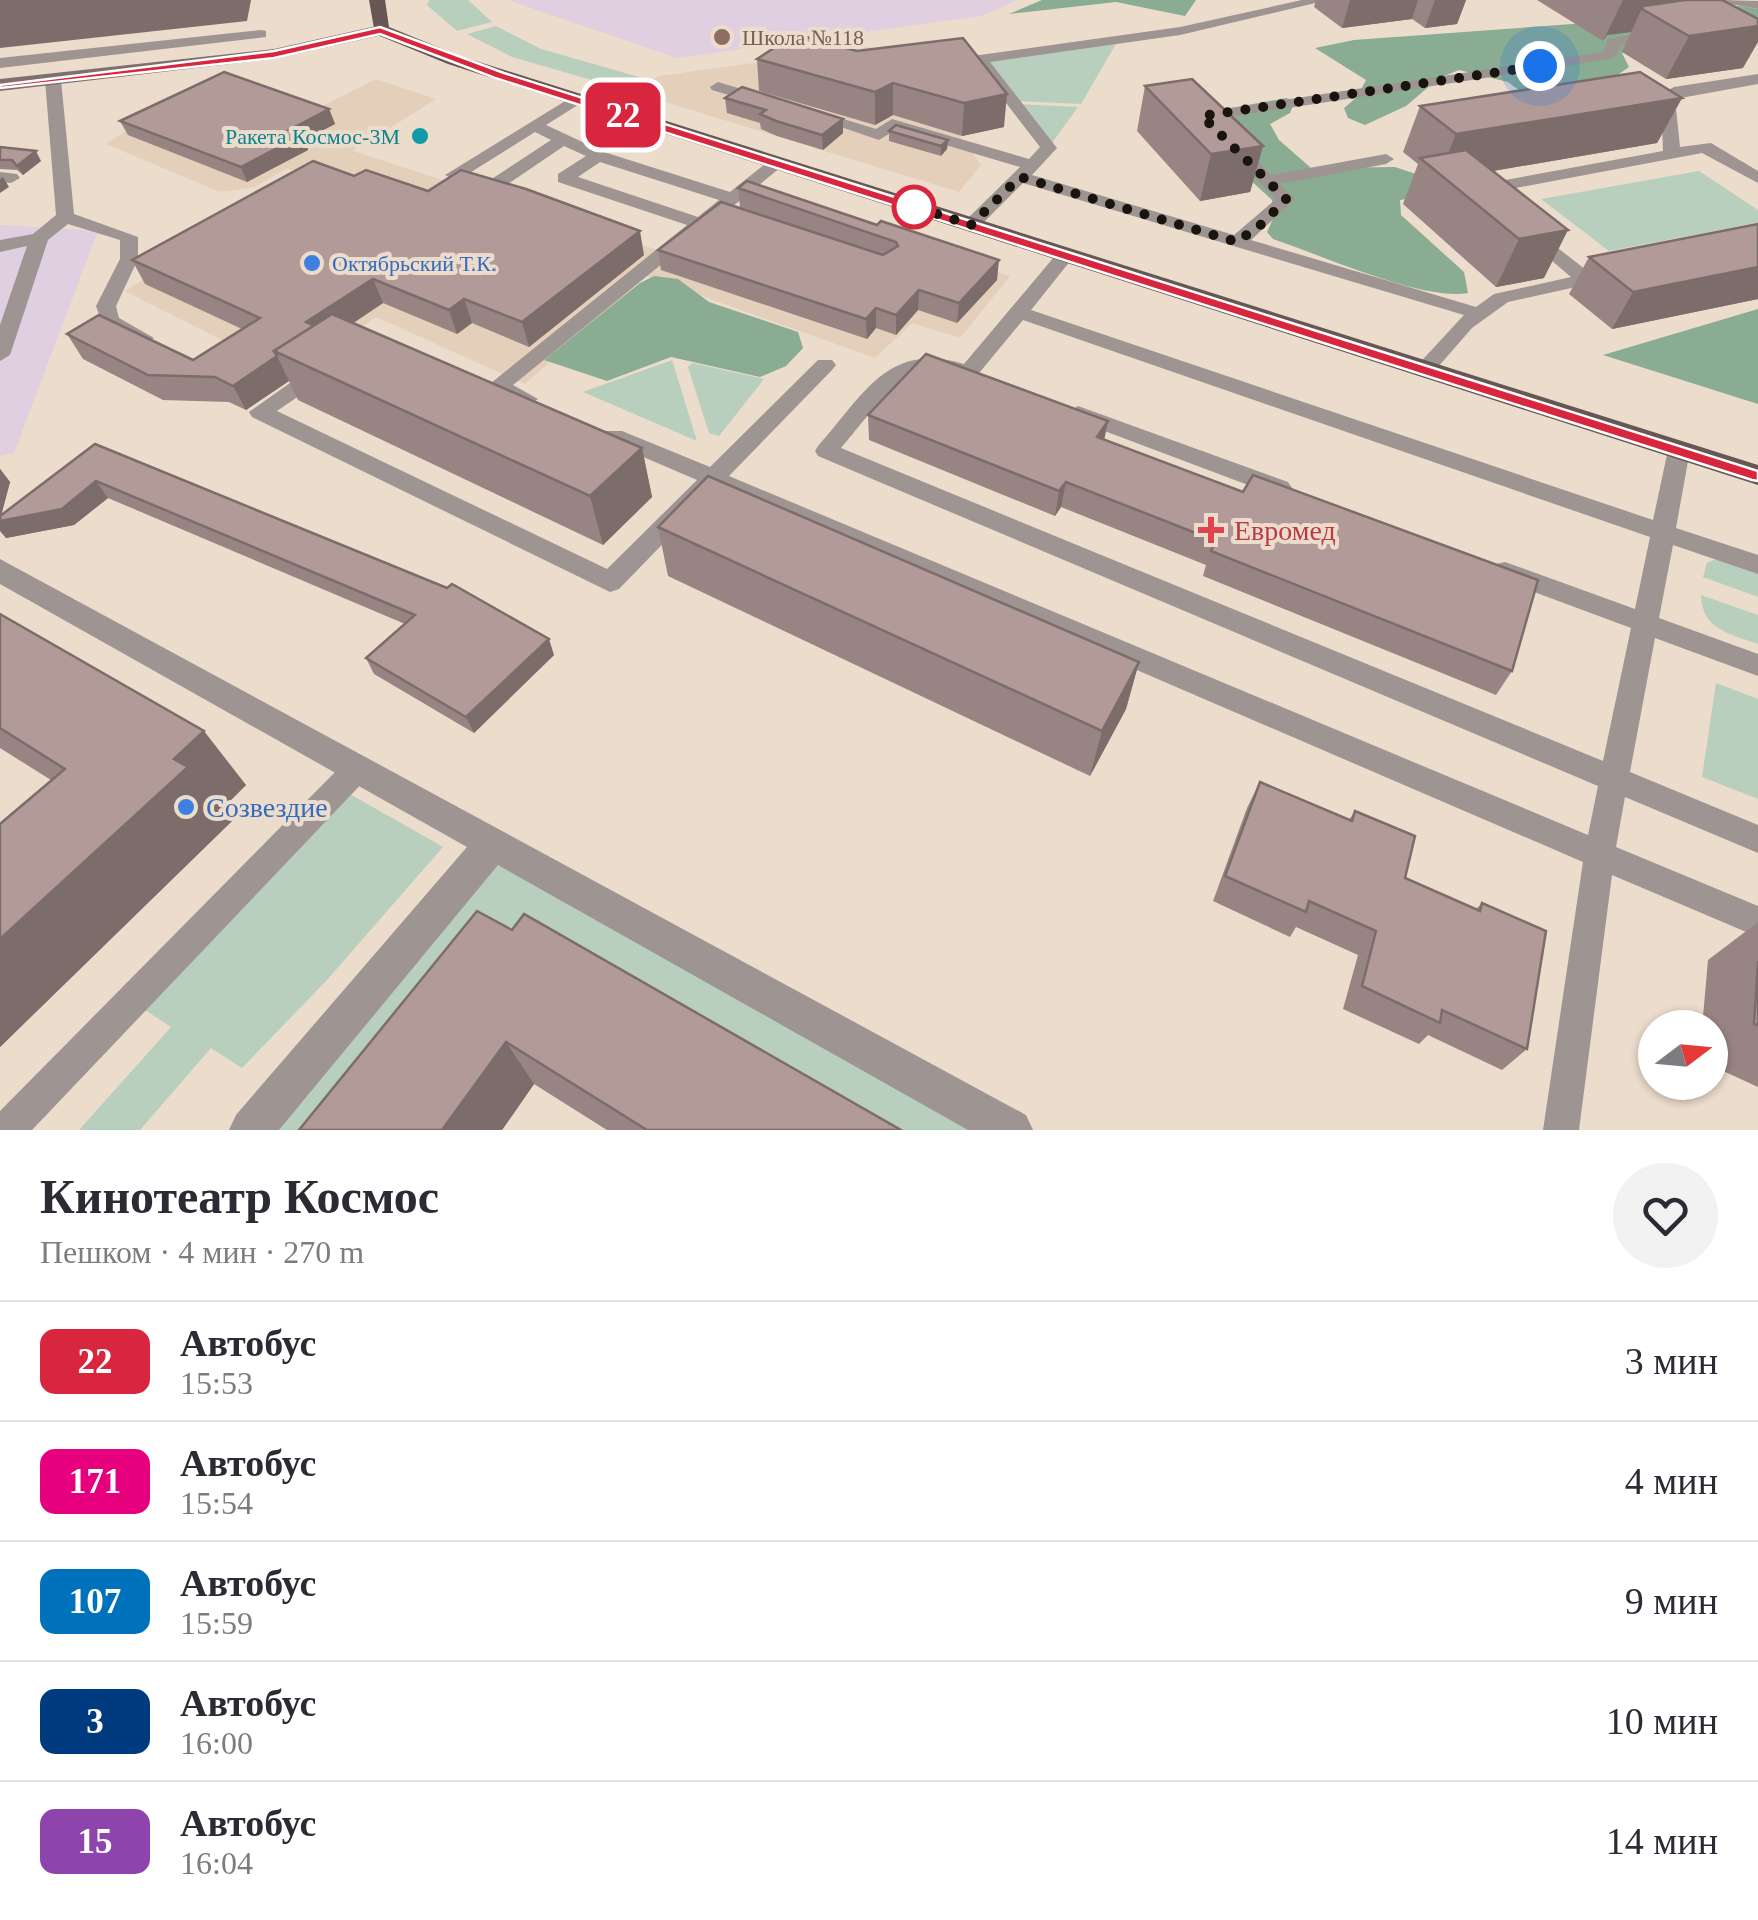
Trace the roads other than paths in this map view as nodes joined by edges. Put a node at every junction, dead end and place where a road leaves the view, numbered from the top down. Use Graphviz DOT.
graph roads {
  1 [pos="376,0"];
  2 [pos="1321,0"];
  3 [pos="1729,0"];
  4 [pos="1758,5"];
  5 [pos="1205,10"];
  6 [pos="380,30"];
  7 [pos="1180,31"];
  8 [pos="1686,32"];
  9 [pos="261,34"];
  10 [pos="980,60"];
  11 [pos="0,63"];
  12 [pos="932,66"];
  13 [pos="1758,79"];
  14 [pos="53,80"];
  15 [pos="0,84"];
  16 [pos="718,87"];
  17 [pos="575,100"];
  18 [pos="534,125"];
  19 [pos="562,140"];
  20 [pos="1672,154"];
  21 [pos="598,156"];
  22 [pos="1386,159"];
  23 [pos="777,163"];
  24 [pos="1026,171"];
  25 [pos="1758,178"];
  26 [pos="1268,181"];
  27 [pos="490,188"];
  28 [pos="516,198"];
  29 [pos="1494,202"];
  30 [pos="722,212"];
  31 [pos="64,217"];
  32 [pos="971,225"];
  33 [pos="1524,228"];
  34 [pos="39,238"];
  35 [pos="1237,242"];
  36 [pos="0,246"];
  37 [pos="1066,255"];
  38 [pos="1624,271"];
  39 [pos="1586,279"];
  40 [pos="1019,312"];
  41 [pos="1480,314"];
  42 [pos="170,352"];
  43 [pos="0,355"];
  44 [pos="342,356"];
  45 [pos="824,365"];
  46 [pos="1424,370"];
  47 [pos="1060,407"];
  48 [pos="551,410"];
  49 [pos="587,425"];
  50 [pos="1678,450"];
  51 [pos="1758,475"];
  52 [pos="713,478"];
  53 [pos="1298,494"];
  54 [pos="1662,532"];
  55 [pos="1480,562"];
  56 [pos="1758,565"];
  57 [pos="0,570"];
  58 [pos="1645,623"];
  59 [pos="1758,665"];
  60 [pos="358,768"];
  61 [pos="1614,779"];
  62 [pos="1758,838"];
  63 [pos="493,842"];
  64 [pos="1600,855"];
  65 [pos="1758,922"];
  66 [pos="7,1130"];
  67 [pos="251,1130"];
  68 [pos="1011,1130"];
  69 [pos="1561,1130"];
  1 -- 6 [label="main road"];
  2 -- 7 [label="lane"];
  3 -- 4 [label="lane"];
  5 -- 7 [label="lane"];
  6 -- 14 [label="main road"];
  6 -- 17 [label="main road"];
  7 -- 10 [label="lane"];
  8 -- 26 [label="lane"];
  9 -- 11 [label="lane"];
  10 -- 12 [label="lane"];
  10 -- 24 [label="lane"];
  13 -- 20 [label="lane"];
  14 -- 15 [label="main road"];
  14 -- 31 [label="lane"];
  16 -- 24 [label="lane"];
  17 -- 18 [label="lane"];
  17 -- 23 [label="main road"];
  18 -- 19 [label="lane"];
  18 -- 27 [label="lane"];
  19 -- 21 [label="lane"];
  19 -- 27 [label="lane"];
  20 -- 25 [label="lane"];
  20 -- 29 [label="lane"];
  21 -- 30 [label="lane"];
  21 -- 30 [label="lane"];
  22 -- 26 [label="lane"];
  23 -- 30 [label="lane"];
  23 -- 32 [label="main road"];
  24 -- 32 [label="lane"];
  24 -- 35 [label="lane"];
  26 -- 35 [label="lane"];
  27 -- 28 [label="lane"];
  30 -- 48 [label="lane"];
  31 -- 34 [label="lane"];
  31 -- 42 [label="lane"];
  32 -- 37 [label="main road"];
  33 -- 39 [label="lane"];
  34 -- 36 [label="lane"];
  34 -- 43 [label="lane"];
  35 -- 41 [label="lane"];
  37 -- 40 [label="lane"];
  37 -- 46 [label="main road"];
  38 -- 39 [label="lane"];
  39 -- 41 [label="lane"];
  40 -- 54 [label="lane"];
  40 -- 61 [label="lane"];
  41 -- 46 [label="lane"];
  44 -- 52 [label="lane"];
  45 -- 52 [label="lane"];
  46 -- 50 [label="main road"];
  47 -- 53 [label="lane"];
  49 -- 52 [label="lane"];
  50 -- 51 [label="main road"];
  50 -- 54 [label="lane"];
  52 -- 64 [label="lane"];
  54 -- 56 [label="lane"];
  54 -- 58 [label="lane"];
  55 -- 58 [label="lane"];
  57 -- 60 [label="street"];
  58 -- 59 [label="lane"];
  58 -- 61 [label="lane"];
  60 -- 63 [label="street"];
  60 -- 66 [label="lane"];
  61 -- 62 [label="lane"];
  61 -- 64 [label="lane"];
  63 -- 67 [label="street"];
  63 -- 68 [label="street"];
  64 -- 65 [label="lane"];
  64 -- 69 [label="lane"];
}
